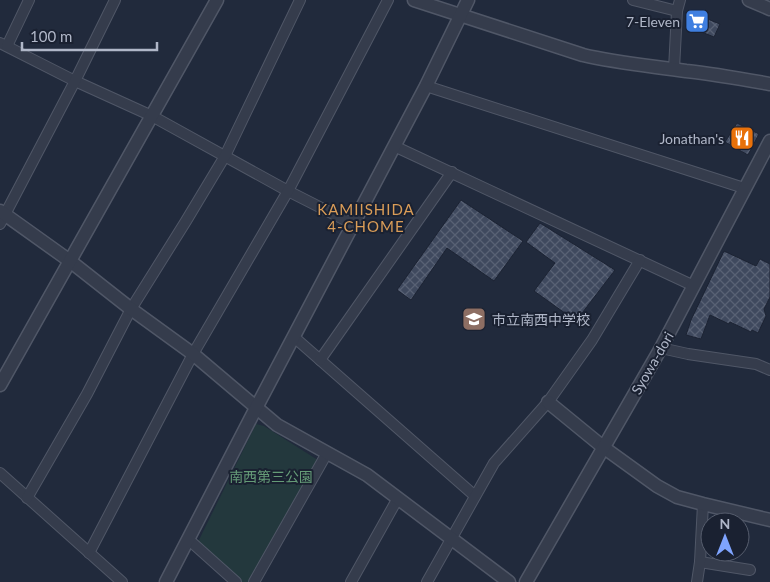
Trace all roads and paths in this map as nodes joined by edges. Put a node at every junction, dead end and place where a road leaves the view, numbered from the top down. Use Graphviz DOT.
graph roads {
  1 [pos="29,0"];
  2 [pos="115,0"];
  3 [pos="217,0"];
  4 [pos="300,0"];
  5 [pos="388,0"];
  6 [pos="414,0"];
  7 [pos="468,0"];
  8 [pos="633,0"];
  9 [pos="680,0"];
  10 [pos="749,0"];
  11 [pos="770,9"];
  12 [pos="677,11"];
  13 [pos="460,15"];
  14 [pos="3,45"];
  15 [pos="674,69"];
  16 [pos="75,81"];
  17 [pos="770,84"];
  18 [pos="426,86"];
  19 [pos="152,116"];
  20 [pos="770,141"];
  21 [pos="394,146"];
  22 [pos="225,156"];
  23 [pos="452,172"];
  24 [pos="744,188"];
  25 [pos="288,191"];
  26 [pos="2,216"];
  27 [pos="353,224"];
  28 [pos="640,260"];
  29 [pos="70,261"];
  30 [pos="694,286"];
  31 [pos="131,309"];
  32 [pos="294,336"];
  33 [pos="661,348"];
  34 [pos="194,354"];
  35 [pos="320,360"];
  36 [pos="770,370"];
  37 [pos="0,385"];
  38 [pos="548,402"];
  39 [pos="256,408"];
  40 [pos="603,448"];
  41 [pos="327,453"];
  42 [pos="0,473"];
  43 [pos="475,496"];
  44 [pos="27,498"];
  45 [pos="398,498"];
  46 [pos="703,504"];
  47 [pos="703,512"];
  48 [pos="770,520"];
  49 [pos="188,539"];
  50 [pos="452,539"];
  51 [pos="89,553"];
  52 [pos="700,562"];
  53 [pos="750,570"];
  54 [pos="122,582"];
  55 [pos="166,582"];
  56 [pos="236,582"];
  57 [pos="254,582"];
  58 [pos="350,582"];
  59 [pos="427,582"];
  60 [pos="510,582"];
  61 [pos="526,582"];
  62 [pos="697,582"];
  1 -- 14 [label="street"];
  2 -- 16 [label="street"];
  3 -- 19 [label="street"];
  4 -- 22 [label="street"];
  5 -- 25 [label="street"];
  6 -- 13 [label="street"];
  7 -- 13 [label="street"];
  8 -- 12 [label="street"];
  9 -- 12 [label="street"];
  10 -- 11 [label="street"];
  12 -- 15 [label="street"];
  13 -- 15 [label="street"];
  13 -- 18 [label="street"];
  14 -- 16 [label="street"];
  15 -- 17 [label="street"];
  16 -- 19 [label="street"];
  16 -- 26 [label="street"];
  18 -- 21 [label="street"];
  18 -- 24 [label="street"];
  19 -- 22 [label="street"];
  19 -- 29 [label="street"];
  20 -- 24 [label="street, Syowa-dori"];
  21 -- 23 [label="street"];
  21 -- 27 [label="street"];
  22 -- 25 [label="street"];
  22 -- 31 [label="street"];
  23 -- 28 [label="street"];
  23 -- 35 [label="street"];
  24 -- 30 [label="street, Syowa-dori"];
  25 -- 27 [label="street"];
  25 -- 34 [label="street"];
  26 -- 29 [label="street"];
  27 -- 32 [label="street"];
  28 -- 30 [label="street"];
  28 -- 38 [label="street"];
  29 -- 31 [label="street"];
  29 -- 37 [label="street"];
  30 -- 33 [label="street, Syowa-dori"];
  31 -- 34 [label="street"];
  31 -- 44 [label="street"];
  32 -- 35 [label="street"];
  32 -- 39 [label="street"];
  33 -- 36 [label="street"];
  33 -- 40 [label="street, Syowa-dori"];
  34 -- 39 [label="street"];
  34 -- 51 [label="street"];
  35 -- 43 [label="street"];
  38 -- 40 [label="street"];
  38 -- 43 [label="street"];
  39 -- 41 [label="street"];
  39 -- 49 [label="street"];
  40 -- 46 [label="street"];
  40 -- 61 [label="street, Syowa-dori"];
  41 -- 45 [label="street"];
  41 -- 57 [label="street"];
  42 -- 44 [label="street"];
  43 -- 50 [label="street"];
  44 -- 51 [label="street"];
  45 -- 50 [label="street"];
  45 -- 58 [label="street"];
  46 -- 47 [label="street"];
  46 -- 48 [label="street"];
  49 -- 55 [label="street"];
  49 -- 56 [label="street"];
  50 -- 59 [label="street"];
  50 -- 60 [label="street"];
  51 -- 54 [label="street"];
  52 -- 53 [label="street"];
  52 -- 62 [label="street"];
}
